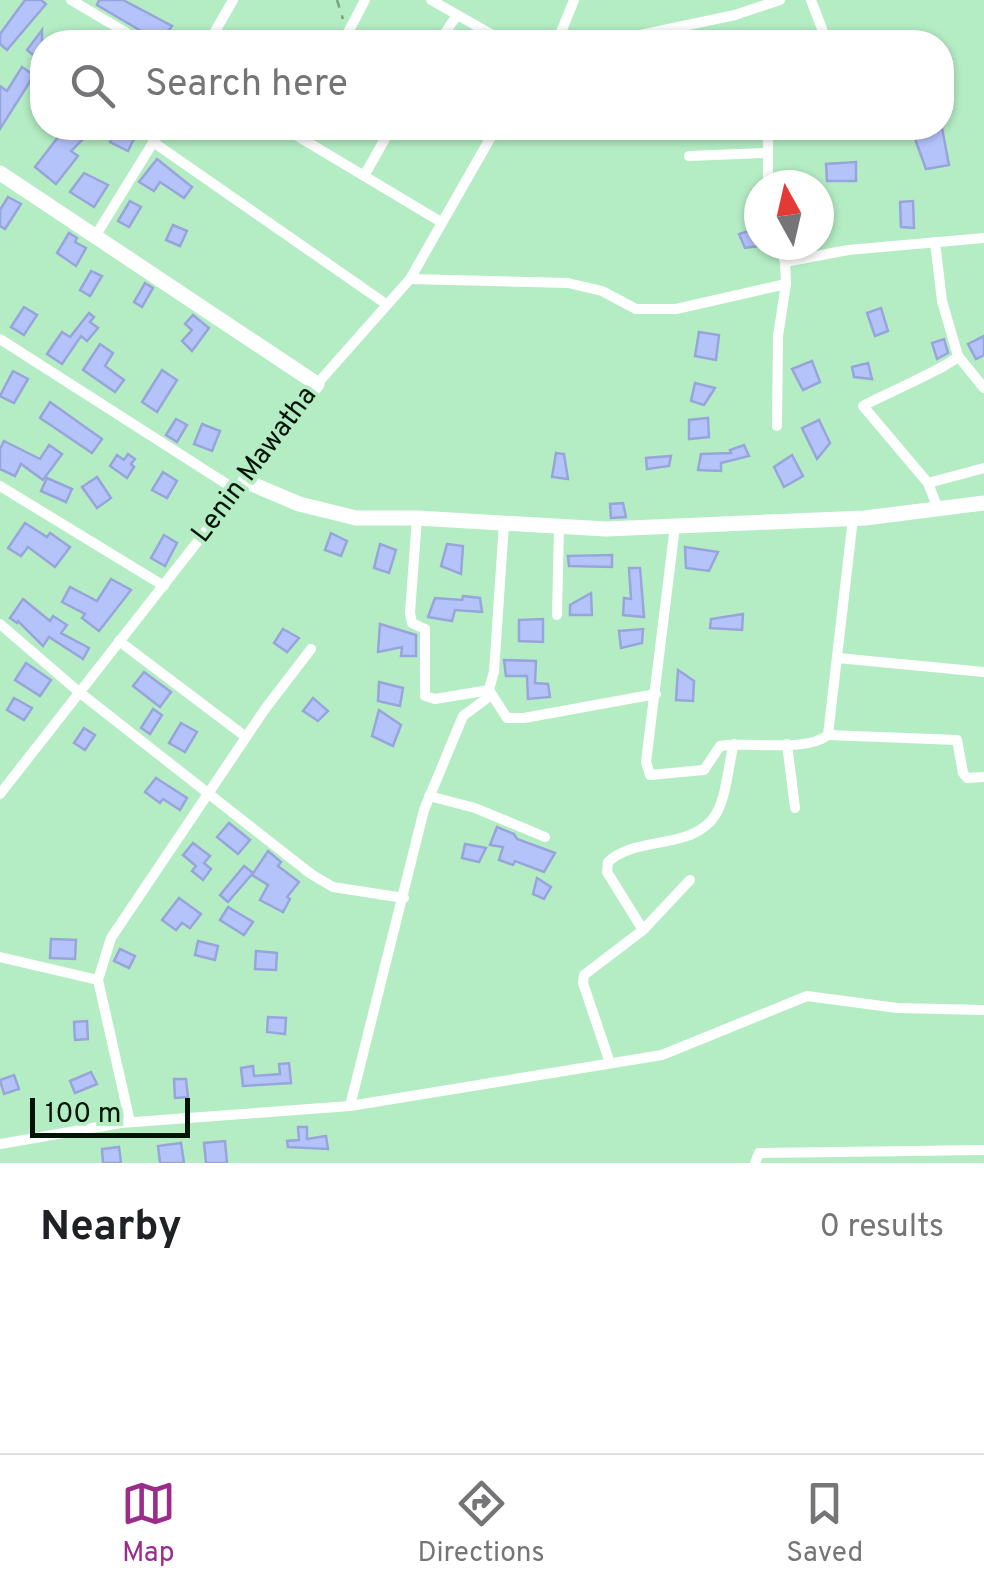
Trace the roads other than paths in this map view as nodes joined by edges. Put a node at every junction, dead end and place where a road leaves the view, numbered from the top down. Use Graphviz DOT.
graph roads {
  1 [pos="71,0"];
  2 [pos="233,0"];
  3 [pos="366,0"];
  4 [pos="431,0"];
  5 [pos="574,0"];
  6 [pos="780,0"];
  7 [pos="810,0"];
  8 [pos="456,14"];
  9 [pos="122,30"];
  10 [pos="216,30"];
  11 [pos="350,30"];
  12 [pos="447,30"];
  13 [pos="484,30"];
  14 [pos="562,30"];
  15 [pos="663,30"];
  16 [pos="822,30"];
  17 [pos="308,140"];
  18 [pos="384,140"];
  19 [pos="489,140"];
  20 [pos="767,140"];
  21 [pos="153,142"];
  22 [pos="766,153"];
  23 [pos="689,156"];
  24 [pos="767,170"];
  25 [pos="0,172"];
  26 [pos="364,176"];
  27 [pos="441,222"];
  28 [pos="96,235"];
  29 [pos="984,238"];
  30 [pos="936,242"];
  31 [pos="785,262"];
  32 [pos="410,280"];
  33 [pos="786,284"];
  34 [pos="386,304"];
  35 [pos="0,339"];
  36 [pos="958,356"];
  37 [pos="317,384"];
  38 [pos="984,388"];
  39 [pos="777,426"];
  40 [pos="984,468"];
  41 [pos="928,483"];
  42 [pos="241,485"];
  43 [pos="0,486"];
  44 [pos="984,503"];
  45 [pos="938,508"];
  46 [pos="417,518"];
  47 [pos="853,518"];
  48 [pos="504,523"];
  49 [pos="558,526"];
  50 [pos="675,526"];
  51 [pos="164,586"];
  52 [pos="557,615"];
  53 [pos="0,624"];
  54 [pos="119,641"];
  55 [pos="311,650"];
  56 [pos="838,658"];
  57 [pos="984,672"];
  58 [pos="488,690"];
  59 [pos="79,692"];
  60 [pos="656,694"];
  61 [pos="828,735"];
  62 [pos="246,737"];
  63 [pos="734,744"];
  64 [pos="786,744"];
  65 [pos="984,778"];
  66 [pos="208,792"];
  67 [pos="0,794"];
  68 [pos="429,796"];
  69 [pos="795,808"];
  70 [pos="545,836"];
  71 [pos="690,880"];
  72 [pos="404,898"];
  73 [pos="643,930"];
  74 [pos="0,956"];
  75 [pos="98,980"];
  76 [pos="984,1010"];
  77 [pos="610,1063"];
  78 [pos="350,1106"];
  79 [pos="130,1122"];
  80 [pos="0,1144"];
  81 [pos="984,1150"];
  82 [pos="755,1163"];
  1 -- 9 [label="street"];
  2 -- 10 [label="street"];
  3 -- 11 [label="street"];
  4 -- 8 [label="street"];
  5 -- 14 [label="street"];
  6 -- 15 [label="street"];
  7 -- 16 [label="street"];
  8 -- 12 [label="street"];
  8 -- 13 [label="street"];
  17 -- 26 [label="street"];
  18 -- 26 [label="street"];
  19 -- 27 [label="street, Lenin Mawatha"];
  20 -- 22 [label="street"];
  21 -- 28 [label="street"];
  21 -- 34 [label="street"];
  22 -- 23 [label="street"];
  22 -- 24 [label="street"];
  25 -- 28 [label="street"];
  26 -- 27 [label="street"];
  27 -- 32 [label="street, Lenin Mawatha"];
  28 -- 37 [label="street"];
  29 -- 30 [label="street"];
  30 -- 31 [label="street"];
  30 -- 36 [label="street"];
  31 -- 33 [label="street"];
  32 -- 33 [label="street"];
  32 -- 34 [label="street, Lenin Mawatha"];
  33 -- 39 [label="street"];
  34 -- 37 [label="street, Lenin Mawatha"];
  35 -- 42 [label="street"];
  36 -- 38 [label="street"];
  36 -- 41 [label="street"];
  37 -- 42 [label="street, Lenin Mawatha"];
  40 -- 41 [label="street"];
  41 -- 45 [label="street"];
  42 -- 46 [label="street"];
  42 -- 51 [label="street, Lenin Mawatha"];
  43 -- 51 [label="street"];
  44 -- 45 [label="street"];
  45 -- 47 [label="street"];
  46 -- 48 [label="street"];
  46 -- 58 [label="street"];
  47 -- 50 [label="street"];
  47 -- 56 [label="street"];
  48 -- 49 [label="street"];
  48 -- 58 [label="street"];
  49 -- 50 [label="street"];
  49 -- 52 [label="street"];
  50 -- 60 [label="street"];
  51 -- 54 [label="street, Lenin Mawatha"];
  53 -- 59 [label="street"];
  54 -- 59 [label="street, Lenin Mawatha"];
  54 -- 62 [label="street"];
  55 -- 62 [label="street"];
  56 -- 57 [label="street"];
  56 -- 61 [label="street"];
  58 -- 60 [label="street"];
  58 -- 68 [label="street"];
  59 -- 66 [label="street"];
  59 -- 67 [label="street, Lenin Mawatha"];
  60 -- 63 [label="street"];
  61 -- 64 [label="street"];
  61 -- 65 [label="street"];
  62 -- 66 [label="street"];
  63 -- 64 [label="street"];
  63 -- 73 [label="street"];
  64 -- 69 [label="street"];
  66 -- 72 [label="street"];
  66 -- 75 [label="street"];
  68 -- 70 [label="street"];
  68 -- 72 [label="street"];
  71 -- 73 [label="street"];
  72 -- 78 [label="street"];
  73 -- 77 [label="street"];
  74 -- 75 [label="street"];
  75 -- 79 [label="street"];
  76 -- 77 [label="street"];
  77 -- 78 [label="street"];
  78 -- 79 [label="street"];
  79 -- 80 [label="street"];
  81 -- 82 [label="street"];
}
